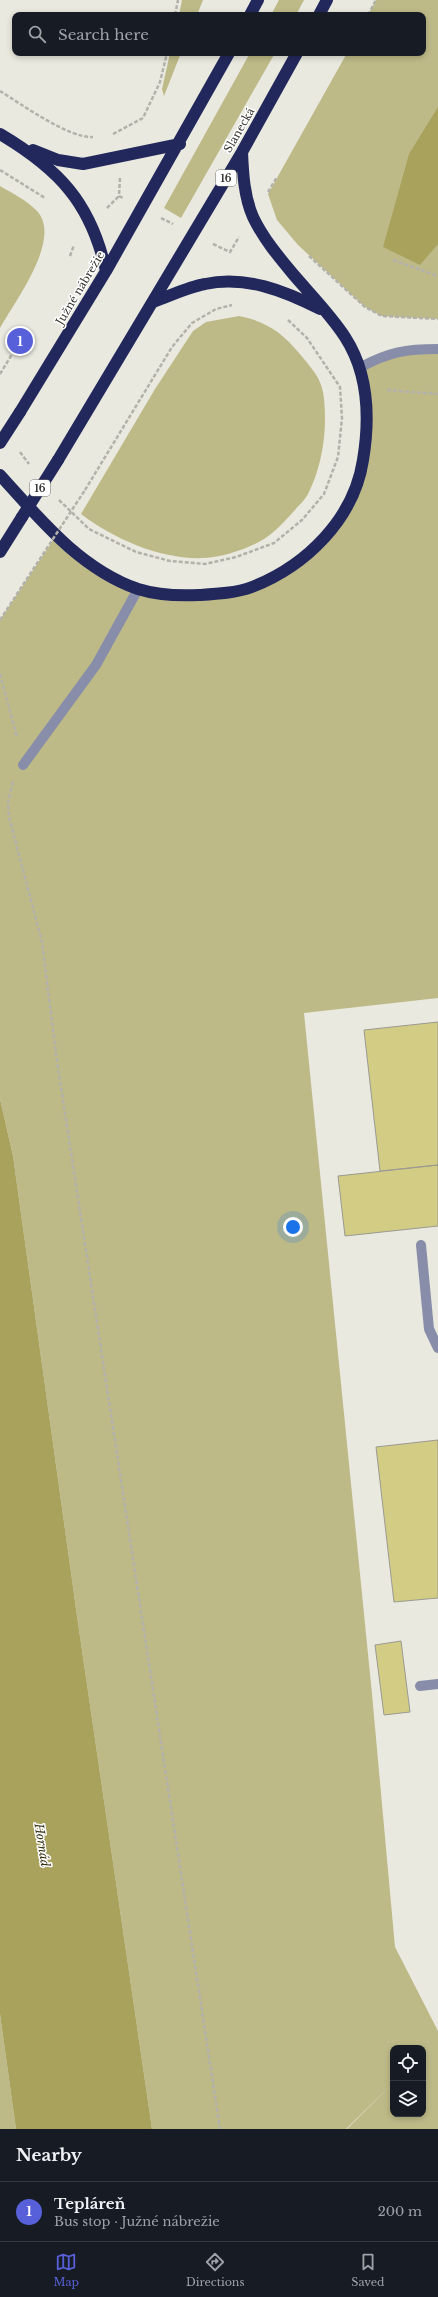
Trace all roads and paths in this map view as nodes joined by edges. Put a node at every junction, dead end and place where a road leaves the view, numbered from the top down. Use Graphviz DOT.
graph roads {
  1 [pos="178,0"];
  2 [pos="258,0"];
  3 [pos="327,0"];
  4 [pos="376,0"];
  5 [pos="176,12"];
  6 [pos="252,12"];
  7 [pos="321,12"];
  8 [pos="370,12"];
  9 [pos="166,56"];
  10 [pos="227,56"];
  11 [pos="295,56"];
  12 [pos="0,134"];
  13 [pos="109,136"];
  14 [pos="17,144"];
  15 [pos="180,144"];
  16 [pos="242,152"];
  17 [pos="0,170"];
  18 [pos="46,199"];
  19 [pos="75,242"];
  20 [pos="303,250"];
  21 [pos="70,256"];
  22 [pos="394,260"];
  23 [pos="106,271"];
  24 [pos="438,276"];
  25 [pos="153,302"];
  26 [pos="238,304"];
  27 [pos="325,312"];
  28 [pos="281,316"];
  29 [pos="438,319"];
  30 [pos="20,341"];
  31 [pos="438,349"];
  32 [pos="361,367"];
  33 [pos="0,374"];
  34 [pos="0,443"];
  35 [pos="15,446"];
  36 [pos="34,470"];
  37 [pos="0,475"];
  38 [pos="58,499"];
  39 [pos="0,552"];
  40 [pos="138,589"];
  41 [pos="0,620"];
  42 [pos="0,674"];
  43 [pos="23,765"];
  44 [pos="421,1245"];
  45 [pos="438,1348"];
  46 [pos="438,1684"];
  47 [pos="420,1686"];
  48 [pos="220,2129"];
  1 -- 5 [label="path"];
  2 -- 6 [label="highway"];
  3 -- 7 [label="highway"];
  4 -- 8 [label="path"];
  9 -- 13 [label="path"];
  10 -- 15 [label="highway"];
  11 -- 16 [label="highway, Slanecká / 16"];
  12 -- 14 [label="highway"];
  14 -- 15 [label="highway"];
  14 -- 23 [label="highway"];
  15 -- 23 [label="highway, Južné nábrežie"];
  16 -- 25 [label="highway, Slanecká / 16"];
  16 -- 27 [label="highway"];
  17 -- 18 [label="path"];
  19 -- 21 [label="path"];
  20 -- 29 [label="path"];
  22 -- 24 [label="path"];
  23 -- 34 [label="highway, Južné nábrežie, bridge"];
  25 -- 27 [label="highway"];
  25 -- 39 [label="highway, 16, bridge"];
  26 -- 41 [label="path, bridge"];
  27 -- 32 [label="highway"];
  28 -- 38 [label="path"];
  30 -- 33 [label="path"];
  31 -- 32 [label="lane"];
  32 -- 40 [label="highway"];
  35 -- 36 [label="path"];
  37 -- 40 [label="highway"];
  40 -- 43 [label="lane"];
  42 -- 43 [label="path"];
  43 -- 48 [label="path"];
  44 -- 45 [label="lane"];
  46 -- 47 [label="lane"];
}
